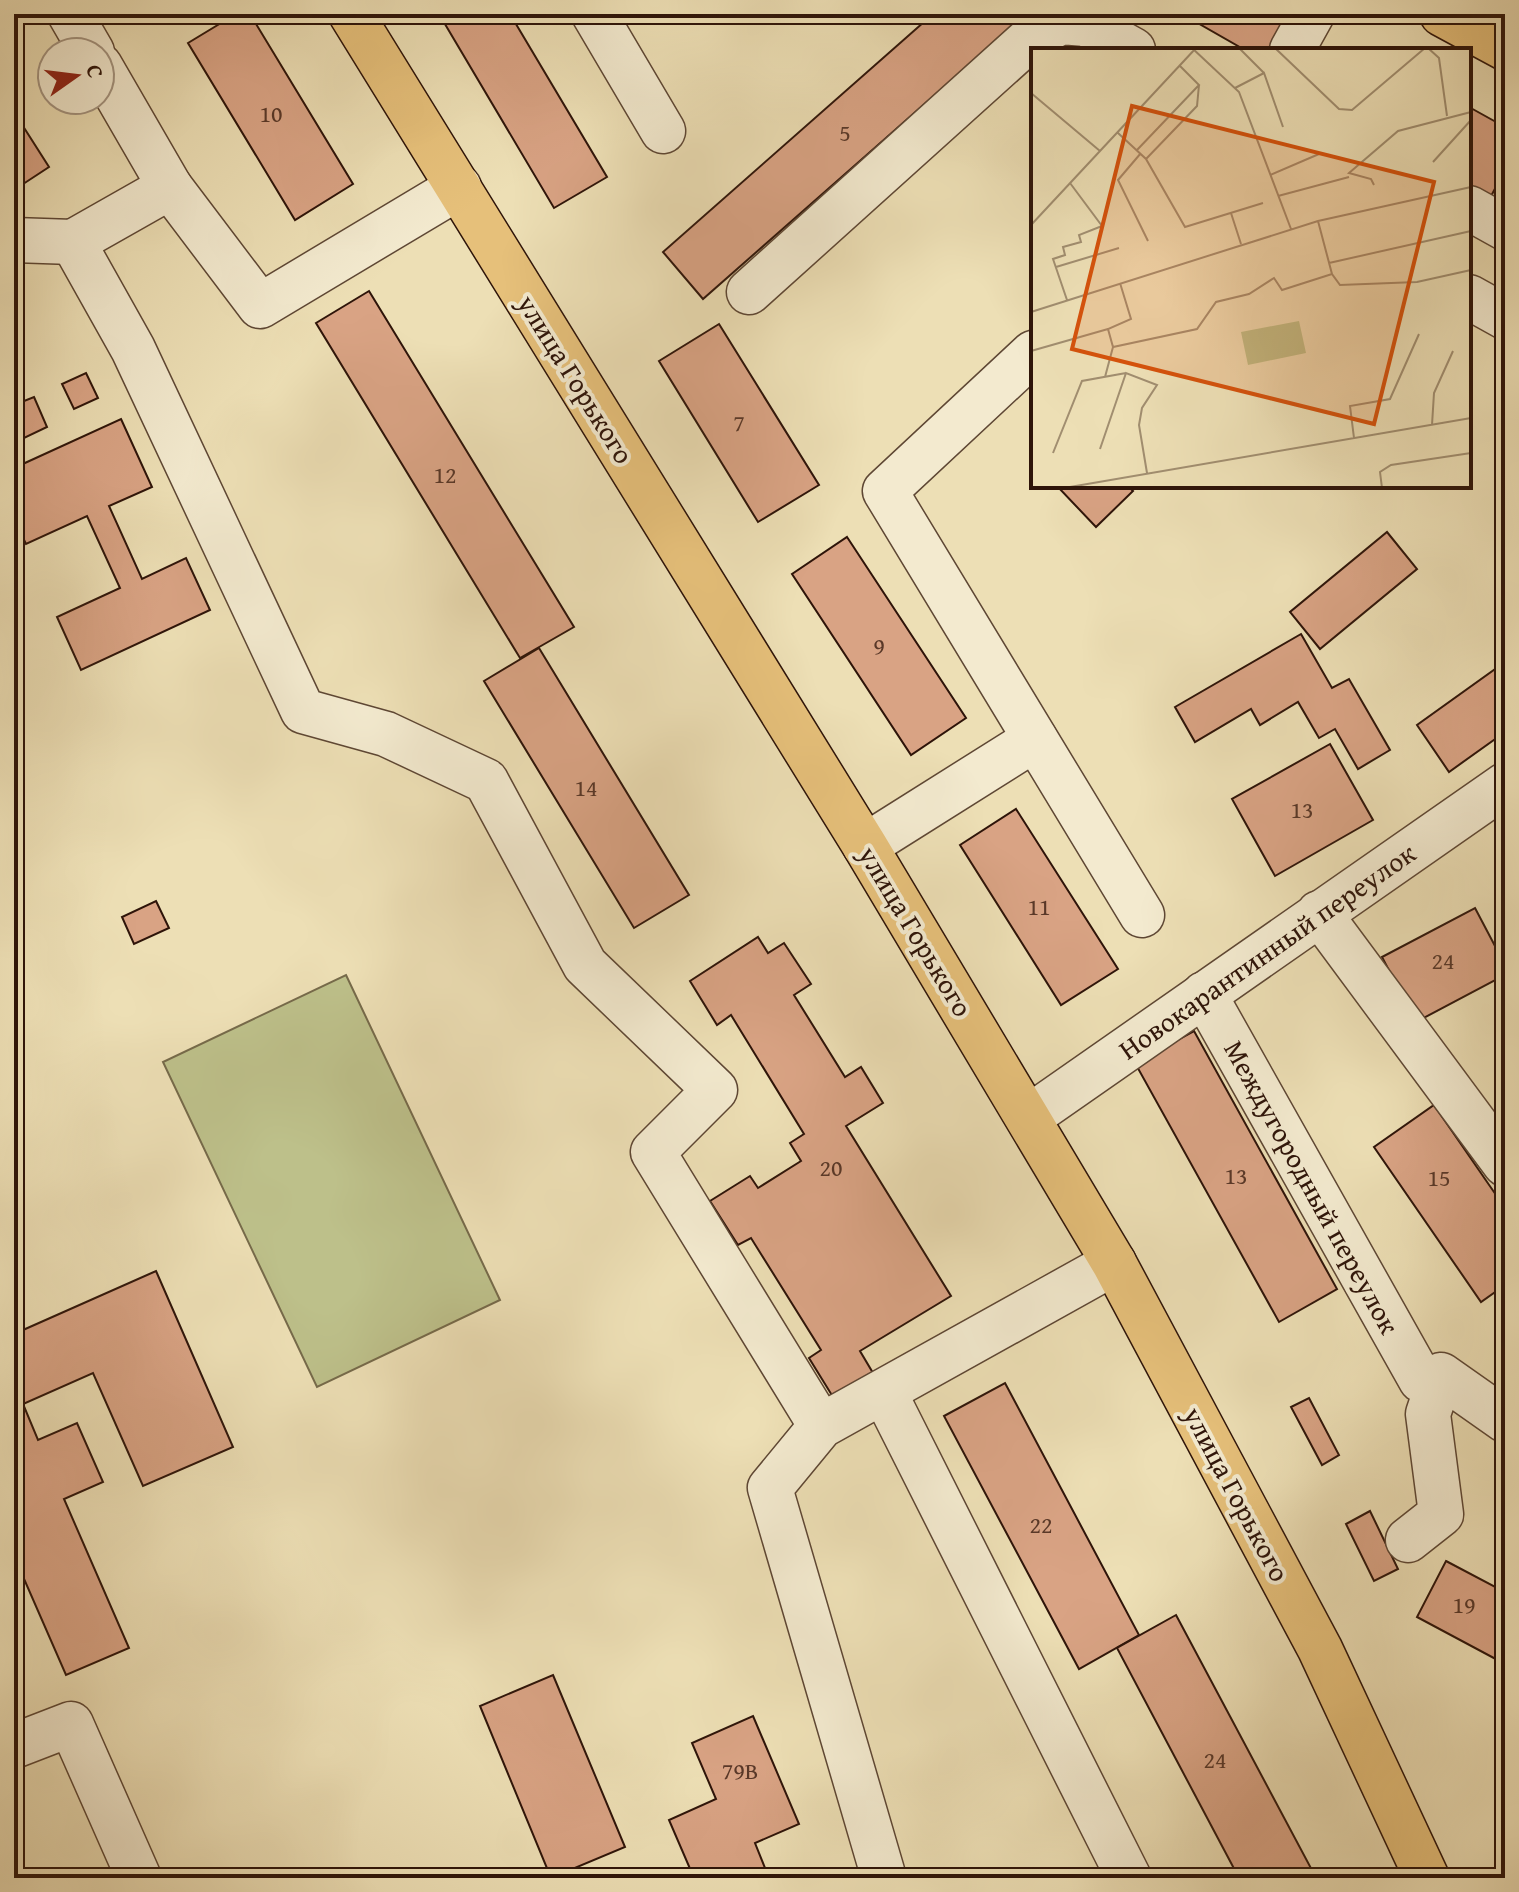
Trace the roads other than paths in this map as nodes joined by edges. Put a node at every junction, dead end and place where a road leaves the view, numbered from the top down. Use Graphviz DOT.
graph roads {
  1 [pos="70,14"];
  2 [pos="351,14"];
  3 [pos="594,14"];
  4 [pos="1312,14"];
  5 [pos="1442,14"];
  6 [pos="83,36"];
  7 [pos="1129,48"];
  8 [pos="1293,48"];
  9 [pos="1505,48"];
  10 [pos="116,94"];
  11 [pos="663,131"];
  12 [pos="170,187"];
  13 [pos="459,187"];
  14 [pos="1471,209"];
  15 [pos="1505,228"];
  16 [pos="14,240"];
  17 [pos="73,242"];
  18 [pos="749,292"];
  19 [pos="1471,298"];
  20 [pos="1505,317"];
  21 [pos="1031,355"];
  22 [pos="1035,739"];
  23 [pos="1505,785"];
  24 [pos="865,846"];
  25 [pos="1319,913"];
  26 [pos="1142,915"];
  27 [pos="1204,994"];
  28 [pos="1029,1117"];
  29 [pos="1505,1164"];
  30 [pos="1114,1263"];
  31 [pos="1431,1377"];
  32 [pos="884,1392"];
  33 [pos="1505,1420"];
  34 [pos="821,1426"];
  35 [pos="1408,1540"];
  36 [pos="14,1746"];
  37 [pos="139,1878"];
  38 [pos="884,1878"];
  39 [pos="1129,1878"];
  40 [pos="1427,1878"];
  1 -- 6 [label="lane"];
  2 -- 13 [label="main road, улица Горького"];
  3 -- 11 [label="lane"];
  4 -- 8 [label="lane"];
  5 -- 9 [label="main road"];
  7 -- 18 [label="lane"];
  10 -- 12 [label="lane"];
  12 -- 13 [label="lane"];
  12 -- 17 [label="lane"];
  13 -- 24 [label="main road, улица Горького"];
  14 -- 15 [label="lane"];
  16 -- 17 [label="lane"];
  17 -- 34 [label="lane"];
  19 -- 20 [label="lane"];
  21 -- 22 [label="lane"];
  22 -- 24 [label="lane"];
  22 -- 26 [label="lane"];
  23 -- 25 [label="lane, Новокарантинный переулок"];
  24 -- 28 [label="main road, улица Горького"];
  25 -- 27 [label="lane, Новокарантинный переулок"];
  25 -- 29 [label="lane"];
  27 -- 28 [label="lane, Новокарантинный переулок"];
  27 -- 31 [label="lane, Междугородный переулок"];
  28 -- 30 [label="main road, улица Горького"];
  30 -- 32 [label="lane"];
  30 -- 40 [label="main road, улица Горького"];
  31 -- 33 [label="lane, Междугородный переулок"];
  31 -- 35 [label="lane"];
  32 -- 34 [label="lane"];
  32 -- 39 [label="lane"];
  34 -- 38 [label="lane"];
  36 -- 37 [label="lane"];
}
